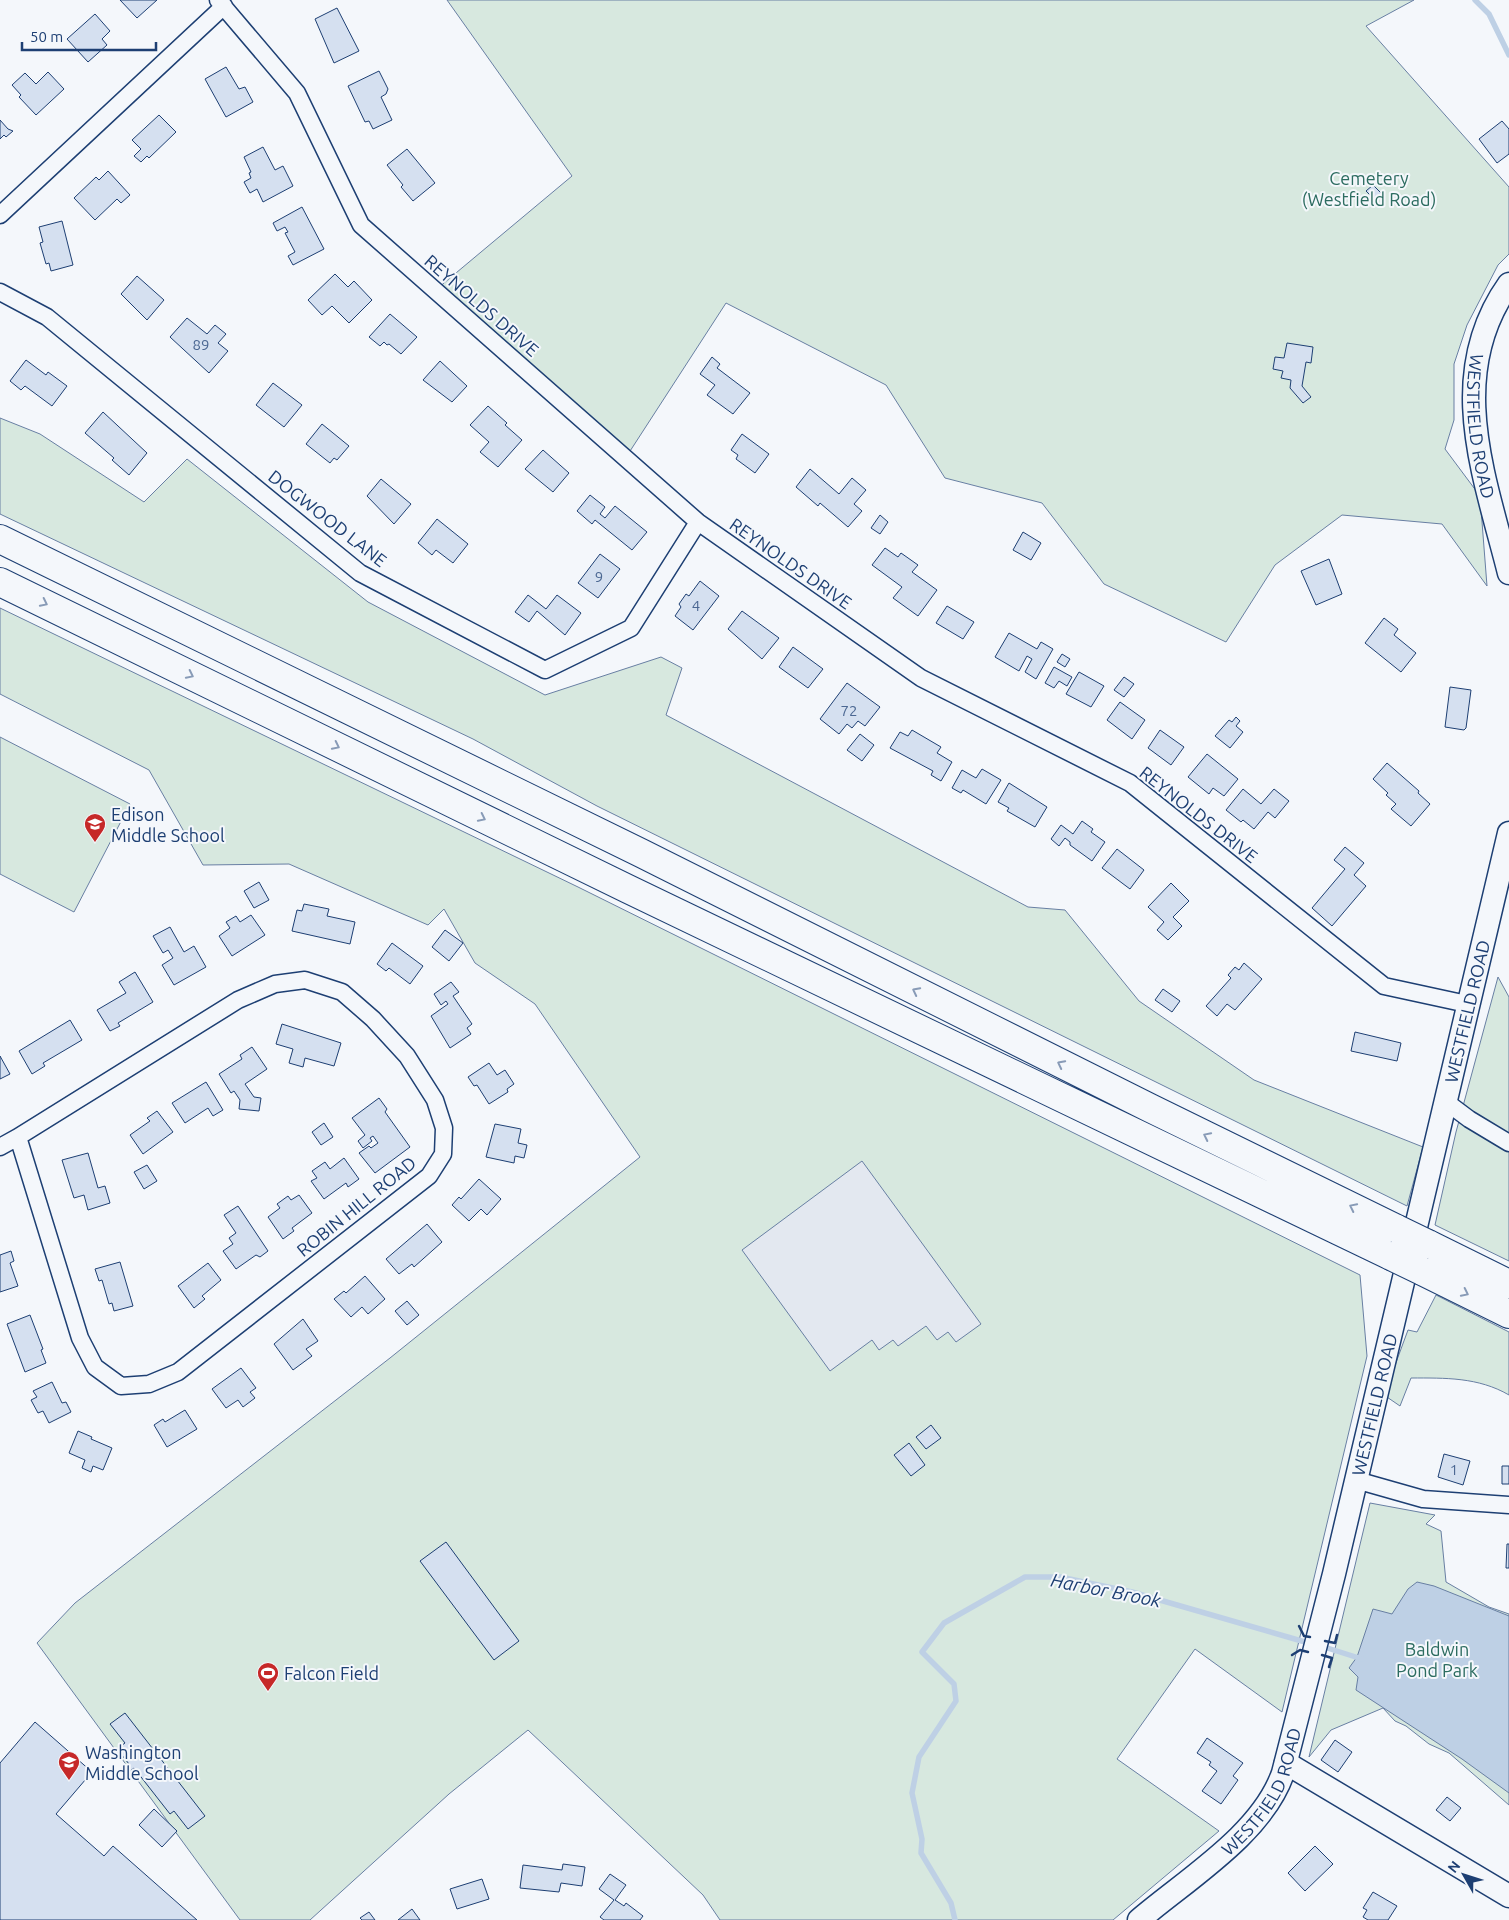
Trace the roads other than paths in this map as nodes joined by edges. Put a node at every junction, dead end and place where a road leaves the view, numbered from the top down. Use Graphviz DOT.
graph roads {
  1 [pos="221,3"];
  2 [pos="0,214"];
  3 [pos="1509,284"];
  4 [pos="0,292"];
  5 [pos="698,522"];
  6 [pos="0,539"];
  7 [pos="1509,573"];
  8 [pos="0,582"];
  9 [pos="1509,833"];
  10 [pos="1467,1004"];
  11 [pos="1445,1100"];
  12 [pos="18,1137"];
  13 [pos="1509,1143"];
  14 [pos="0,1147"];
  15 [pos="1509,1284"];
  16 [pos="1509,1314"];
  17 [pos="1356,1480"];
  18 [pos="1509,1505"];
  19 [pos="1286,1763"];
  20 [pos="1509,1896"];
  21 [pos="1139,1920"];
  1 -- 2 [label="street"];
  1 -- 5 [label="street, REYNOLDS DRIVE"];
  3 -- 7 [label="street, WESTFIELD ROAD"];
  4 -- 5 [label="street, DOGWOOD LANE"];
  5 -- 10 [label="street, REYNOLDS DRIVE"];
  15 -- 6 [label="highway, one-way, bridge"];
  8 -- 16 [label="highway, one-way, bridge"];
  9 -- 10 [label="street, WESTFIELD ROAD"];
  10 -- 11 [label="street, WESTFIELD ROAD"];
  11 -- 13 [label="street"];
  11 -- 17 [label="street, WESTFIELD ROAD"];
  12 -- 12 [label="street, ROBIN HILL ROAD"];
  12 -- 14 [label="street, ROBIN HILL ROAD"];
  17 -- 18 [label="street"];
  17 -- 19 [label="street, WESTFIELD ROAD"];
  19 -- 20 [label="street"];
  19 -- 21 [label="street, WESTFIELD ROAD"];
}
